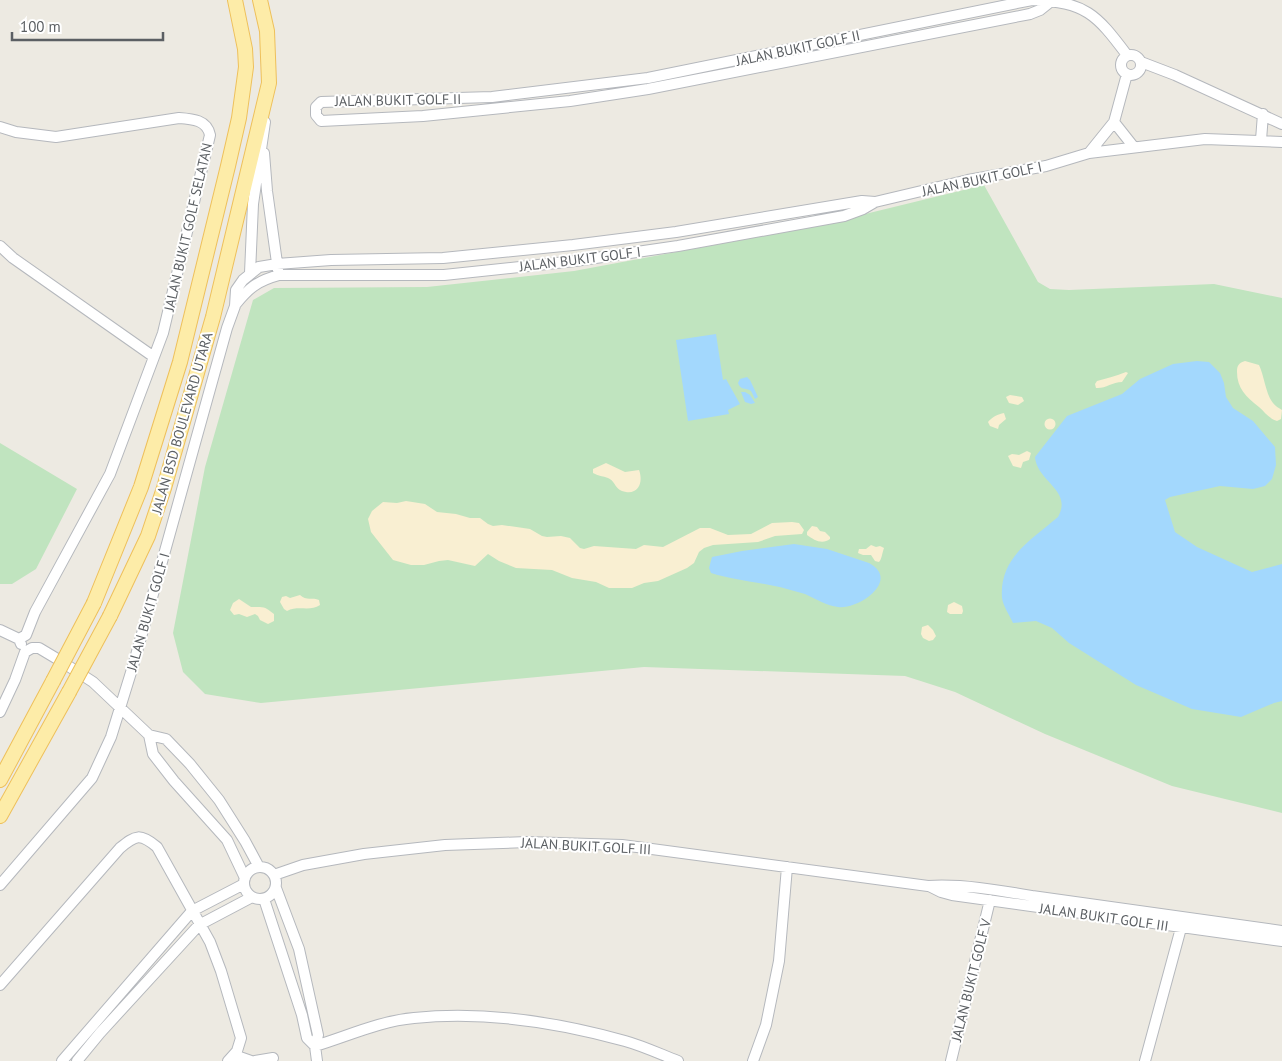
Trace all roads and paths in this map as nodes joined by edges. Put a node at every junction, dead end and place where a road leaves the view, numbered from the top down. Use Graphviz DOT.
graph roads {
  1 [pos="235,0"];
  2 [pos="260,0"];
  3 [pos="1050,2"];
  4 [pos="1127,56"];
  5 [pos="1141,62"];
  6 [pos="1127,74"];
  7 [pos="269,83"];
  8 [pos="1263,114"];
  9 [pos="1114,122"];
  10 [pos="1282,124"];
  11 [pos="0,127"];
  12 [pos="1261,140"];
  13 [pos="1282,142"];
  14 [pos="262,145"];
  15 [pos="1133,146"];
  16 [pos="1089,153"];
  17 [pos="875,202"];
  18 [pos="0,246"];
  19 [pos="277,264"];
  20 [pos="250,273"];
  21 [pos="279,275"];
  22 [pos="235,306"];
  23 [pos="154,357"];
  24 [pos="0,630"];
  25 [pos="22,637"];
  26 [pos="28,650"];
  27 [pos="120,708"];
  28 [pos="0,712"];
  29 [pos="149,735"];
  30 [pos="0,780"];
  31 [pos="0,816"];
  32 [pos="259,867"];
  33 [pos="787,867"];
  34 [pos="274,875"];
  35 [pos="244,881"];
  36 [pos="0,886"];
  37 [pos="928,886"];
  38 [pos="276,888"];
  39 [pos="252,897"];
  40 [pos="264,899"];
  41 [pos="990,900"];
  42 [pos="192,911"];
  43 [pos="199,925"];
  44 [pos="1181,928"];
  45 [pos="1282,931"];
  46 [pos="1282,941"];
  47 [pos="0,985"];
  48 [pos="113,1001"];
  49 [pos="123,1008"];
  50 [pos="315,1046"];
  51 [pos="231,1058"];
  52 [pos="273,1058"];
  53 [pos="62,1061"];
  54 [pos="77,1061"];
  55 [pos="253,1061"];
  56 [pos="317,1061"];
  57 [pos="678,1061"];
  58 [pos="753,1061"];
  59 [pos="951,1061"];
  60 [pos="1145,1061"];
  1 -- 30 [label="main road, JALAN BSD BOULEVARD UTARA, bridge"];
  2 -- 7 [label="main road, JALAN BSD BOULEVARD UTARA"];
  3 -- 3 [label="street, JALAN BUKIT GOLF II"];
  3 -- 4 [label="street, JALAN BUKIT GOLF II"];
  4 -- 5 [label="street"];
  4 -- 6 [label="street"];
  5 -- 6 [label="street"];
  5 -- 8 [label="street"];
  6 -- 9 [label="street"];
  7 -- 14 [label="street"];
  7 -- 31 [label="main road, JALAN BSD BOULEVARD UTARA, bridge"];
  8 -- 10 [label="street"];
  8 -- 12 [label="street"];
  9 -- 15 [label="street"];
  9 -- 16 [label="street"];
  11 -- 23 [label="street, JALAN BUKIT GOLF SELATAN"];
  12 -- 13 [label="street, JALAN BUKIT GOLF I"];
  12 -- 15 [label="street, JALAN BUKIT GOLF I"];
  14 -- 19 [label="street"];
  14 -- 20 [label="street"];
  15 -- 16 [label="street, JALAN BUKIT GOLF I"];
  16 -- 17 [label="street, JALAN BUKIT GOLF I"];
  17 -- 19 [label="street, JALAN BUKIT GOLF I"];
  17 -- 21 [label="street, JALAN BUKIT GOLF I"];
  18 -- 23 [label="street"];
  19 -- 20 [label="street, JALAN BUKIT GOLF I"];
  19 -- 21 [label="street"];
  20 -- 22 [label="street, JALAN BUKIT GOLF I"];
  21 -- 22 [label="street, JALAN BUKIT GOLF I"];
  22 -- 27 [label="street, JALAN BUKIT GOLF I"];
  23 -- 25 [label="street, JALAN BUKIT GOLF SELATAN"];
  24 -- 25 [label="street"];
  25 -- 26 [label="street"];
  26 -- 27 [label="street"];
  26 -- 28 [label="street"];
  27 -- 29 [label="street"];
  27 -- 36 [label="street, JALAN BUKIT GOLF I"];
  29 -- 32 [label="street"];
  29 -- 35 [label="street"];
  32 -- 34 [label="street"];
  32 -- 35 [label="street"];
  33 -- 34 [label="street, JALAN BUKIT GOLF III"];
  33 -- 37 [label="street, JALAN BUKIT GOLF III"];
  33 -- 58 [label="street"];
  34 -- 38 [label="street"];
  35 -- 39 [label="street"];
  35 -- 42 [label="street"];
  37 -- 41 [label="street, JALAN BUKIT GOLF III"];
  37 -- 45 [label="street, JALAN BUKIT GOLF III"];
  38 -- 40 [label="street"];
  38 -- 50 [label="street"];
  39 -- 40 [label="street"];
  39 -- 43 [label="street"];
  40 -- 50 [label="street"];
  41 -- 44 [label="street, JALAN BUKIT GOLF III"];
  41 -- 59 [label="street, JALAN BUKIT GOLF V"];
  42 -- 43 [label="street"];
  42 -- 47 [label="street"];
  42 -- 48 [label="street"];
  43 -- 49 [label="street"];
  43 -- 51 [label="street"];
  44 -- 46 [label="street, JALAN BUKIT GOLF III"];
  44 -- 60 [label="street"];
  48 -- 49 [label="street"];
  48 -- 53 [label="street"];
  49 -- 54 [label="street"];
  50 -- 56 [label="street"];
  50 -- 57 [label="street"];
  51 -- 55 [label="street"];
  52 -- 55 [label="street"];
}
